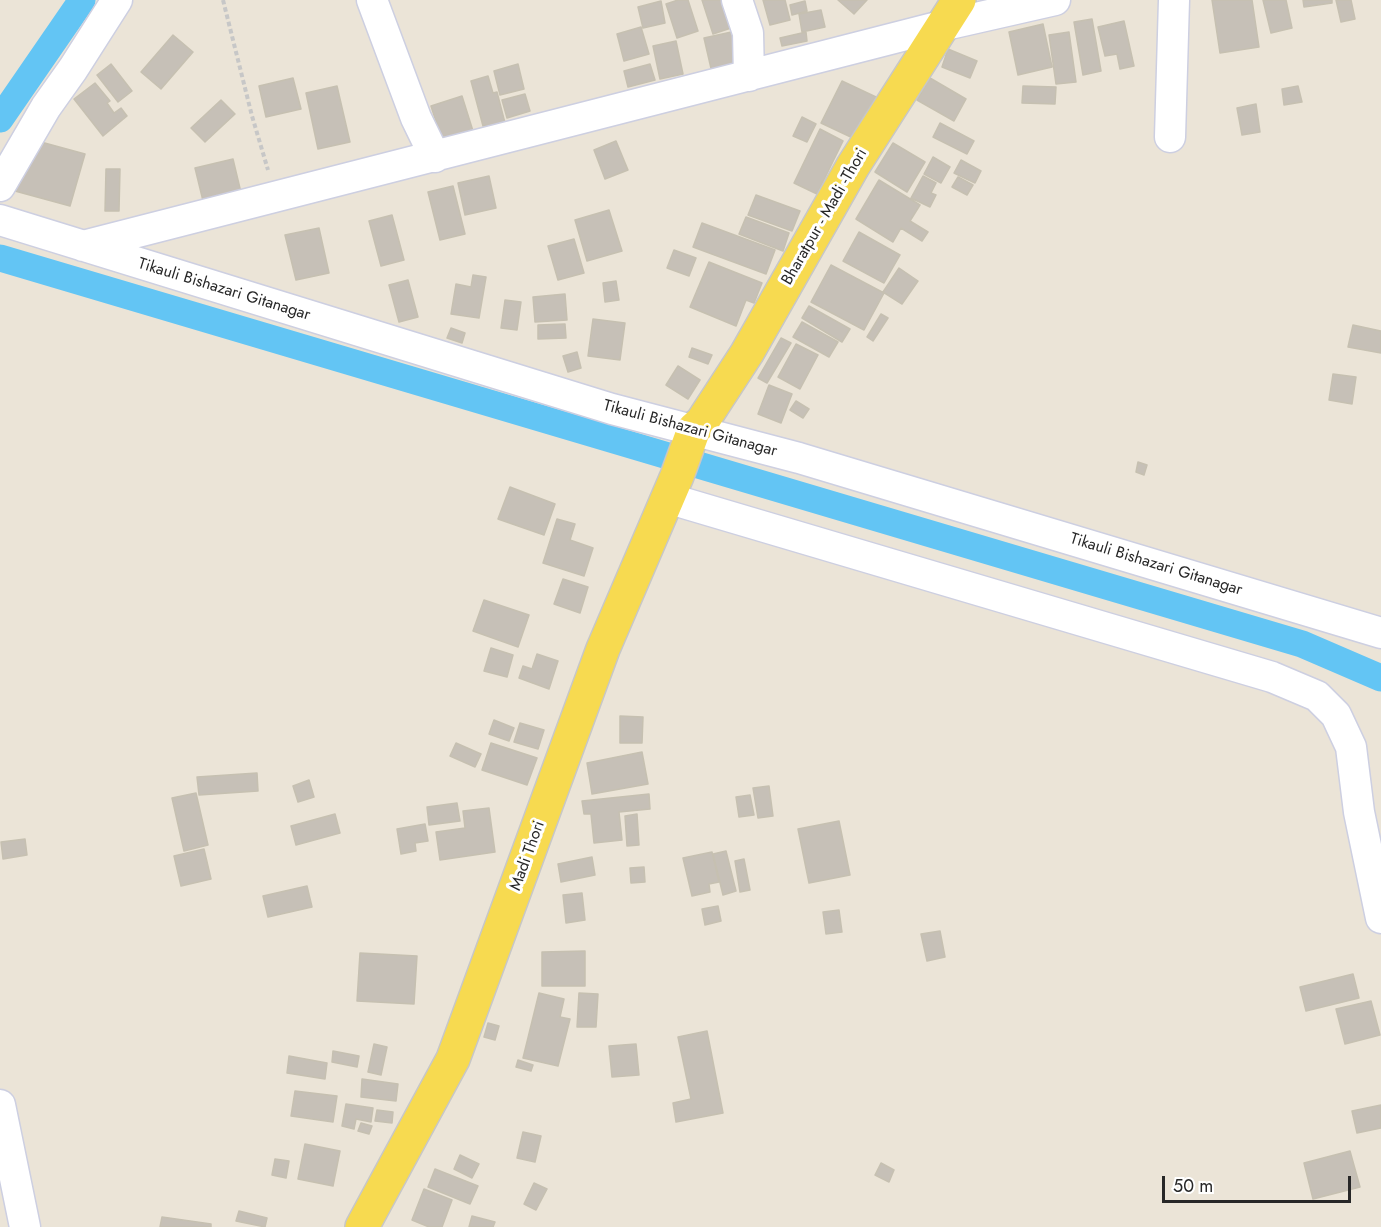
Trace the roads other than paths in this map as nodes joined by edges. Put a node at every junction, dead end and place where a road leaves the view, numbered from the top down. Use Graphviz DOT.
graph roads {
  1 [pos="117,0"];
  2 [pos="372,0"];
  3 [pos="737,0"];
  4 [pos="1055,0"];
  5 [pos="1174,0"];
  6 [pos="952,13"];
  7 [pos="748,76"];
  8 [pos="1170,137"];
  9 [pos="435,157"];
  10 [pos="0,186"];
  11 [pos="0,220"];
  12 [pos="83,246"];
  13 [pos="693,431"];
  14 [pos="672,487"];
  15 [pos="1381,633"];
  16 [pos="1381,918"];
  17 [pos="0,1105"];
  18 [pos="25,1227"];
  19 [pos="362,1227"];
  1 -- 10 [label="street"];
  2 -- 9 [label="street"];
  3 -- 7 [label="street"];
  4 -- 6 [label="street"];
  5 -- 8 [label="street"];
  6 -- 7 [label="street"];
  6 -- 13 [label="main road, Bharatpur - Madi -Thori"];
  7 -- 9 [label="street"];
  9 -- 12 [label="street"];
  11 -- 12 [label="street, Tikauli Bishazari Gitanagar"];
  12 -- 13 [label="street, Tikauli Bishazari Gitanagar"];
  13 -- 14 [label="main road, Bharatpur - Madi -Thori"];
  13 -- 15 [label="street, Tikauli Bishazari Gitanagar"];
  14 -- 16 [label="street"];
  14 -- 19 [label="main road, Madi Thori"];
  17 -- 18 [label="street"];
}
